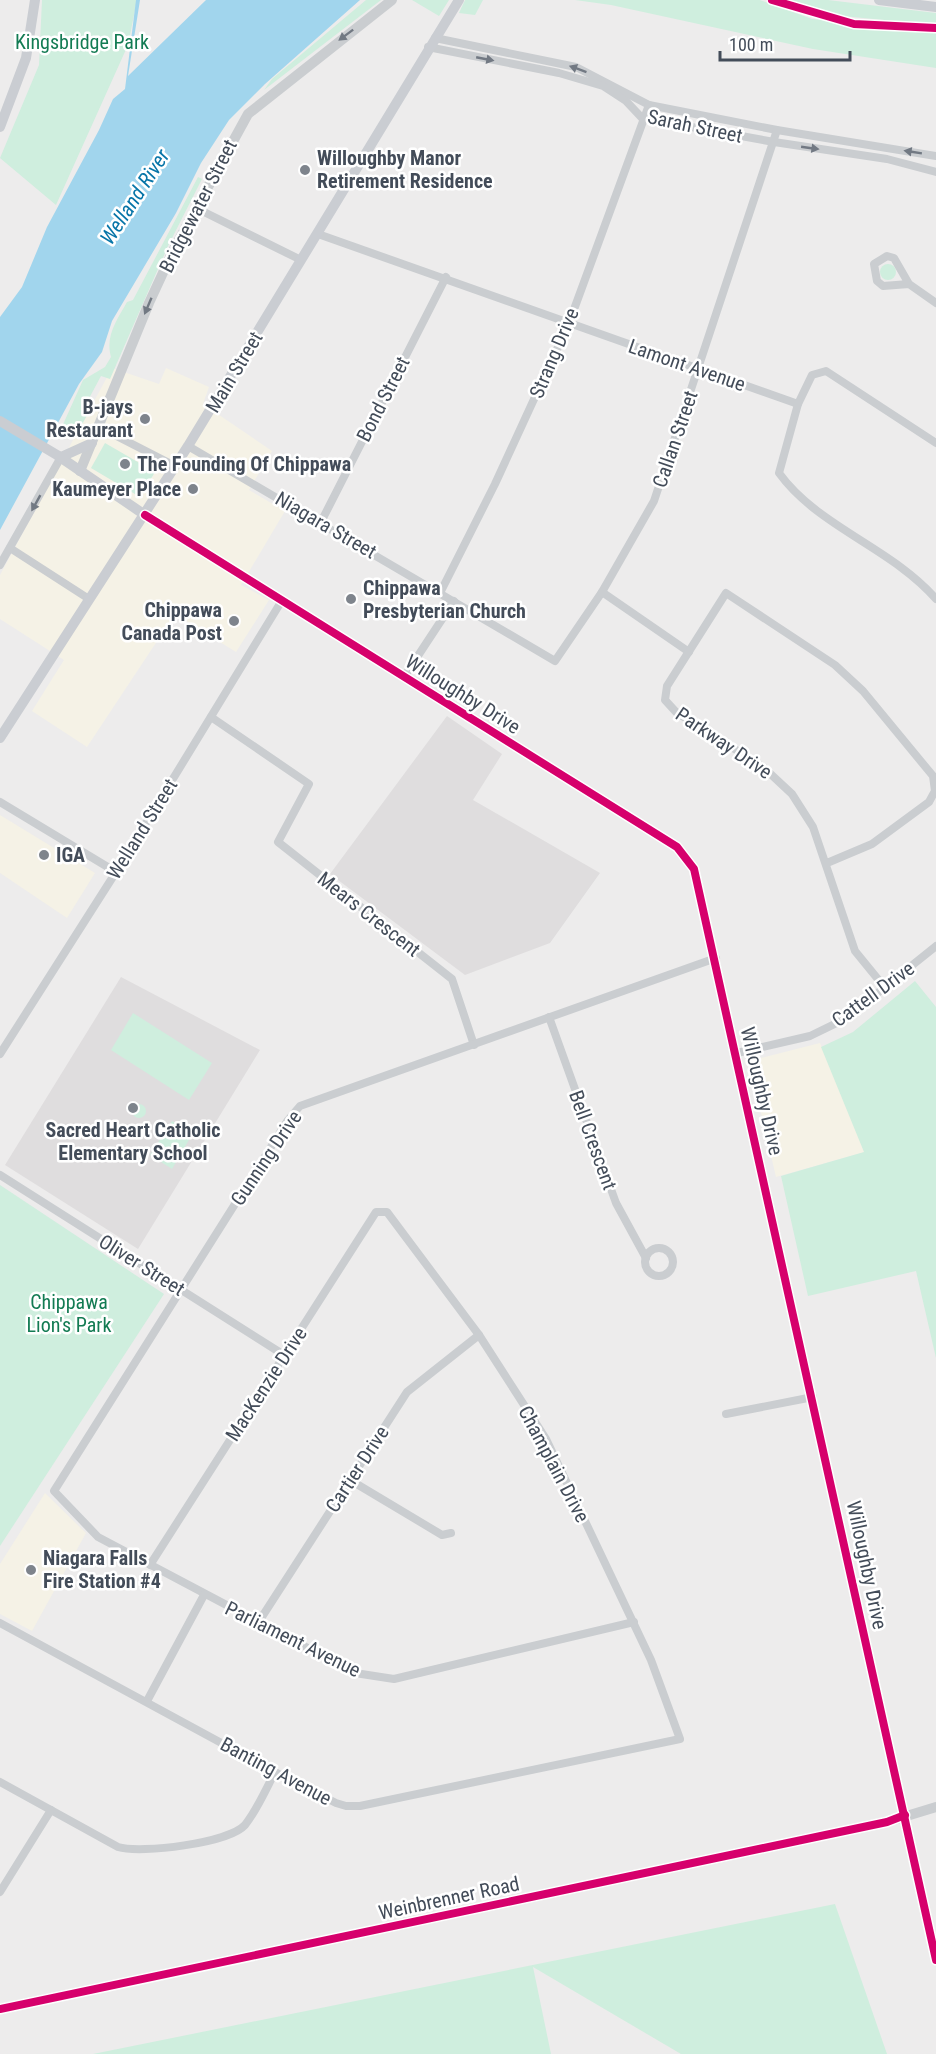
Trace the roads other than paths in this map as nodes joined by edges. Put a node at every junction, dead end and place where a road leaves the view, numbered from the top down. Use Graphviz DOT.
graph roads {
  1 [pos="35,0"];
  2 [pos="392,0"];
  3 [pos="459,0"];
  4 [pos="879,0"];
  5 [pos="936,7"];
  6 [pos="432,42"];
  7 [pos="649,105"];
  8 [pos="642,118"];
  9 [pos="0,127"];
  10 [pos="777,130"];
  11 [pos="774,142"];
  12 [pos="936,156"];
  13 [pos="936,172"];
  14 [pos="196,208"];
  15 [pos="318,234"];
  16 [pos="302,260"];
  17 [pos="446,277"];
  18 [pos="909,284"];
  19 [pos="936,303"];
  20 [pos="569,323"];
  21 [pos="698,370"];
  22 [pos="798,404"];
  23 [pos="0,421"];
  24 [pos="99,427"];
  25 [pos="936,442"];
  26 [pos="92,443"];
  27 [pos="188,446"];
  28 [pos="59,456"];
  29 [pos="175,466"];
  30 [pos="80,471"];
  31 [pos="145,515"];
  32 [pos="321,522"];
  33 [pos="10,548"];
  34 [pos="0,565"];
  35 [pos="602,592"];
  36 [pos="440,593"];
  37 [pos="89,599"];
  38 [pos="936,599"];
  39 [pos="454,601"];
  40 [pos="281,602"];
  41 [pos="689,652"];
  42 [pos="555,661"];
  43 [pos="404,677"];
  44 [pos="211,717"];
  45 [pos="0,738"];
  46 [pos="0,802"];
  47 [pos="827,863"];
  48 [pos="116,872"];
  49 [pos="936,946"];
  50 [pos="716,958"];
  51 [pos="886,989"];
  52 [pos="549,1017"];
  53 [pos="474,1045"];
  54 [pos="737,1053"];
  55 [pos="0,1054"];
  56 [pos="0,1175"];
  57 [pos="387,1212"];
  58 [pos="646,1258"];
  59 [pos="181,1290"];
  60 [pos="479,1335"];
  61 [pos="284,1355"];
  62 [pos="813,1397"];
  63 [pos="726,1414"];
  64 [pos="350,1480"];
  65 [pos="54,1491"];
  66 [pos="451,1533"];
  67 [pos="150,1565"];
  68 [pos="204,1594"];
  69 [pos="634,1622"];
  70 [pos="0,1623"];
  71 [pos="258,1623"];
  72 [pos="147,1701"];
  73 [pos="680,1738"];
  74 [pos="275,1772"];
  75 [pos="0,1782"];
  76 [pos="936,1807"];
  77 [pos="51,1810"];
  78 [pos="905,1815"];
  79 [pos="0,1892"];
  80 [pos="936,1956"];
  81 [pos="0,2009"];
  1 -- 9 [label="main road"];
  2 -- 14 [label="street, Bridgewater Street, one-way"];
  3 -- 6 [label="main road, Main Street"];
  4 -- 5 [label="main road"];
  7 -- 6 [label="street, Sarah Street, one-way"];
  6 -- 8 [label="street, Sarah Street, one-way"];
  6 -- 15 [label="main road, Main Street"];
  7 -- 8 [label="street, Strang Drive"];
  7 -- 10 [label="street, Sarah Street"];
  8 -- 11 [label="street, Sarah Street"];
  8 -- 20 [label="street, Strang Drive"];
  10 -- 11 [label="street, Callan Street"];
  12 -- 10 [label="street, Sarah Street, one-way"];
  11 -- 13 [label="street, Sarah Street, one-way"];
  11 -- 21 [label="street, Callan Street"];
  14 -- 16 [label="street"];
  14 -- 24 [label="street, Bridgewater Street, one-way"];
  15 -- 16 [label="main road, Main Street"];
  15 -- 17 [label="street, Lamont Avenue"];
  16 -- 27 [label="main road, Main Street"];
  17 -- 20 [label="street, Lamont Avenue"];
  17 -- 32 [label="street, Bond Street"];
  18 -- 18 [label="street"];
  18 -- 19 [label="street"];
  20 -- 21 [label="street, Lamont Avenue"];
  20 -- 36 [label="street, Strang Drive"];
  21 -- 22 [label="street, Lamont Avenue"];
  21 -- 35 [label="street, Callan Street"];
  22 -- 25 [label="street"];
  22 -- 38 [label="street"];
  23 -- 28 [label="main road"];
  24 -- 26 [label="street, Bridgewater Street"];
  24 -- 29 [label="street"];
  26 -- 28 [label="main road"];
  26 -- 30 [label="street, Bridgewater Street"];
  27 -- 29 [label="main road, Main Street"];
  27 -- 32 [label="street, Niagara Street"];
  28 -- 30 [label="main road"];
  28 -- 33 [label="street, one-way"];
  29 -- 31 [label="main road, Main Street"];
  30 -- 31 [label="main road"];
  31 -- 37 [label="main road, Main Street"];
  31 -- 40 [label="street, Willoughby Drive"];
  32 -- 36 [label="street, Niagara Street"];
  33 -- 34 [label="street"];
  33 -- 37 [label="street"];
  35 -- 41 [label="street"];
  35 -- 42 [label="street, Callan Street"];
  36 -- 39 [label="street, Niagara Street"];
  37 -- 45 [label="main road, Main Street"];
  39 -- 42 [label="street, Niagara Street"];
  39 -- 43 [label="street"];
  40 -- 43 [label="street, Willoughby Drive"];
  40 -- 44 [label="street, Welland Street"];
  41 -- 47 [label="street, Parkway Drive"];
  41 -- 47 [label="street"];
  43 -- 50 [label="street, Willoughby Drive"];
  44 -- 48 [label="street, Welland Street"];
  44 -- 53 [label="street, Mears Crescent"];
  46 -- 48 [label="street"];
  47 -- 51 [label="street, Parkway Drive"];
  48 -- 55 [label="street, Welland Street"];
  49 -- 51 [label="street, Cattell Drive"];
  50 -- 52 [label="street, Gunning Drive"];
  50 -- 54 [label="street, Willoughby Drive"];
  51 -- 54 [label="street, Cattell Drive"];
  52 -- 53 [label="street, Gunning Drive"];
  52 -- 58 [label="street, Bell Crescent"];
  53 -- 59 [label="street, Gunning Drive"];
  54 -- 62 [label="street, Willoughby Drive"];
  56 -- 59 [label="street, Oliver Street"];
  57 -- 60 [label="street, Champlain Drive"];
  57 -- 61 [label="street, MacKenzie Drive"];
  59 -- 61 [label="street, Oliver Street"];
  59 -- 65 [label="street, Gunning Drive"];
  60 -- 64 [label="street, Cartier Drive"];
  60 -- 69 [label="street, Champlain Drive"];
  61 -- 67 [label="street, MacKenzie Drive"];
  62 -- 63 [label="street"];
  62 -- 78 [label="street, Willoughby Drive"];
  64 -- 66 [label="street"];
  64 -- 71 [label="street, Cartier Drive"];
  65 -- 67 [label="street, Parliament Avenue"];
  67 -- 68 [label="street, Parliament Avenue"];
  68 -- 71 [label="street, Parliament Avenue"];
  68 -- 72 [label="street"];
  69 -- 71 [label="street, Parliament Avenue"];
  69 -- 73 [label="street, Champlain Drive"];
  70 -- 72 [label="street, Banting Avenue"];
  72 -- 74 [label="street, Banting Avenue"];
  73 -- 74 [label="street, Banting Avenue"];
  74 -- 77 [label="street"];
  75 -- 77 [label="street"];
  76 -- 78 [label="street, Weinbrenner Road"];
  77 -- 79 [label="street"];
  78 -- 80 [label="street, Willoughby Drive"];
  78 -- 81 [label="street, Weinbrenner Road"];
}
